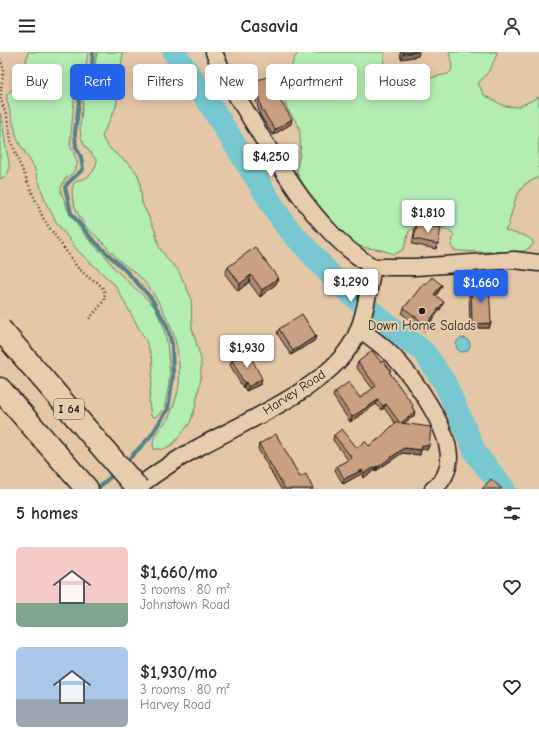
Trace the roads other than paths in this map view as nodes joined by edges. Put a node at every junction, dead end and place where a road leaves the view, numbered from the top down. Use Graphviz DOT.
graph roads {
  1 [pos="214,52"];
  2 [pos="539,263"];
  3 [pos="373,267"];
  4 [pos="360,324"];
  5 [pos="0,329"];
  6 [pos="0,389"];
  7 [pos="87,489"];
  8 [pos="136,489"];
  9 [pos="433,489"];
  1 -- 3 [label="street"];
  2 -- 3 [label="street"];
  3 -- 4 [label="street, Harvey Road"];
  4 -- 8 [label="street, Harvey Road"];
  4 -- 9 [label="street"];
  5 -- 8 [label="highway, I 64, bridge"];
  6 -- 7 [label="highway"];
}
